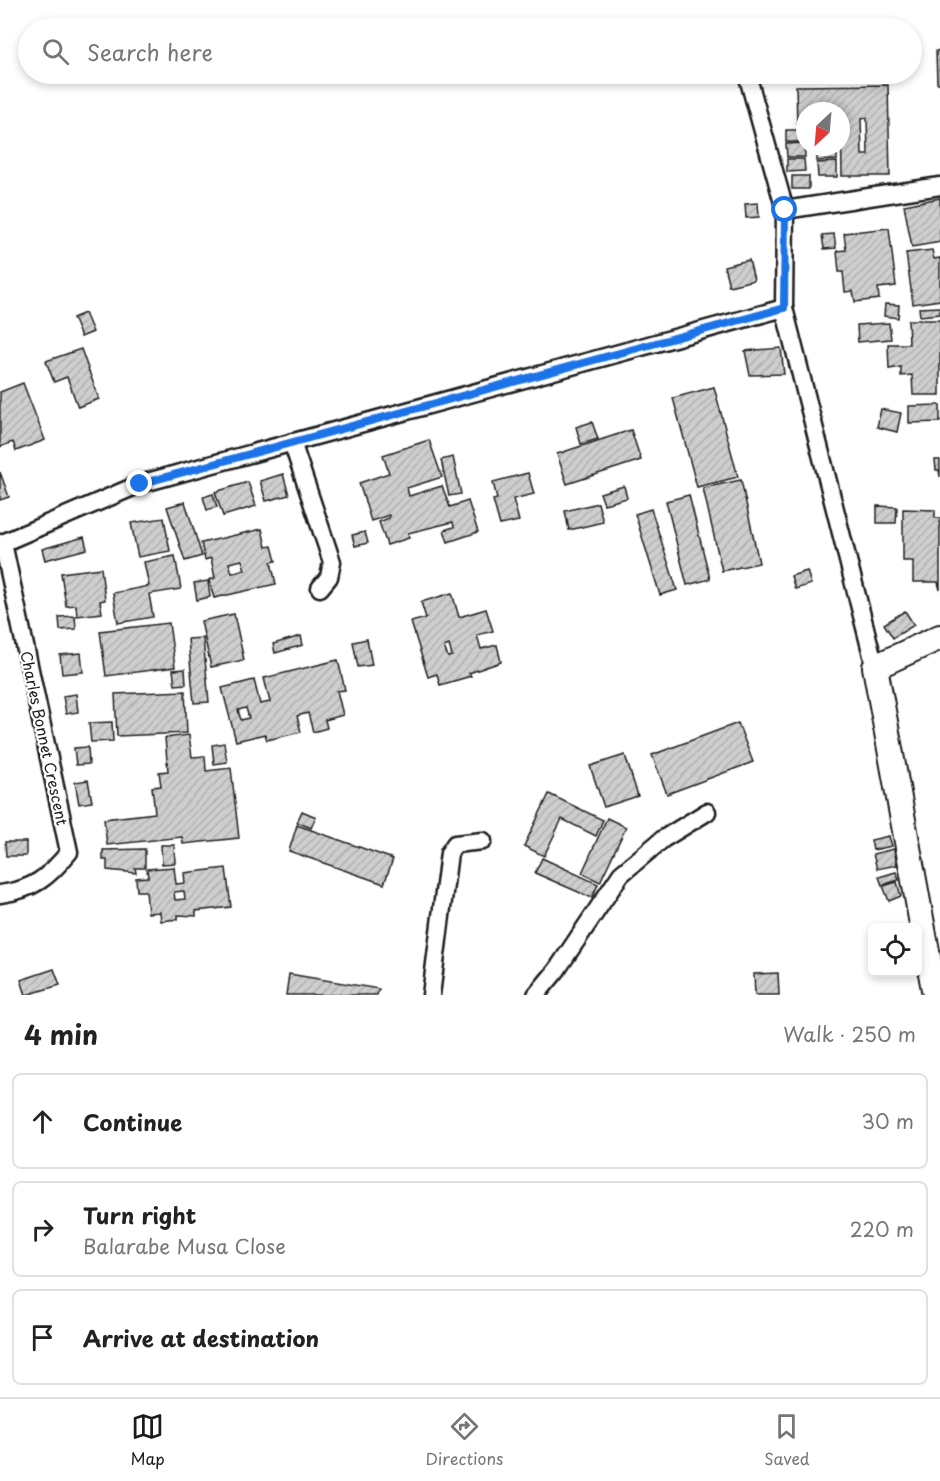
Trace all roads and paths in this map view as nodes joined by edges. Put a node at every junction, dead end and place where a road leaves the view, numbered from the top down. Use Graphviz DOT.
graph roads {
  1 [pos="750,84"];
  2 [pos="940,186"];
  3 [pos="785,210"];
  4 [pos="784,308"];
  5 [pos="292,442"];
  6 [pos="2,543"];
  7 [pos="320,588"];
  8 [pos="940,637"];
  9 [pos="874,667"];
  10 [pos="707,812"];
  11 [pos="483,841"];
  12 [pos="0,894"];
  13 [pos="431,995"];
  14 [pos="536,995"];
  15 [pos="935,995"];
  1 -- 3 [label="street"];
  2 -- 3 [label="street"];
  3 -- 4 [label="street"];
  4 -- 5 [label="street"];
  4 -- 9 [label="street"];
  5 -- 6 [label="street"];
  5 -- 7 [label="street"];
  6 -- 12 [label="street, Charles Bonnet Crescent"];
  8 -- 9 [label="street"];
  9 -- 15 [label="street"];
  10 -- 14 [label="street"];
  11 -- 13 [label="street"];
}
